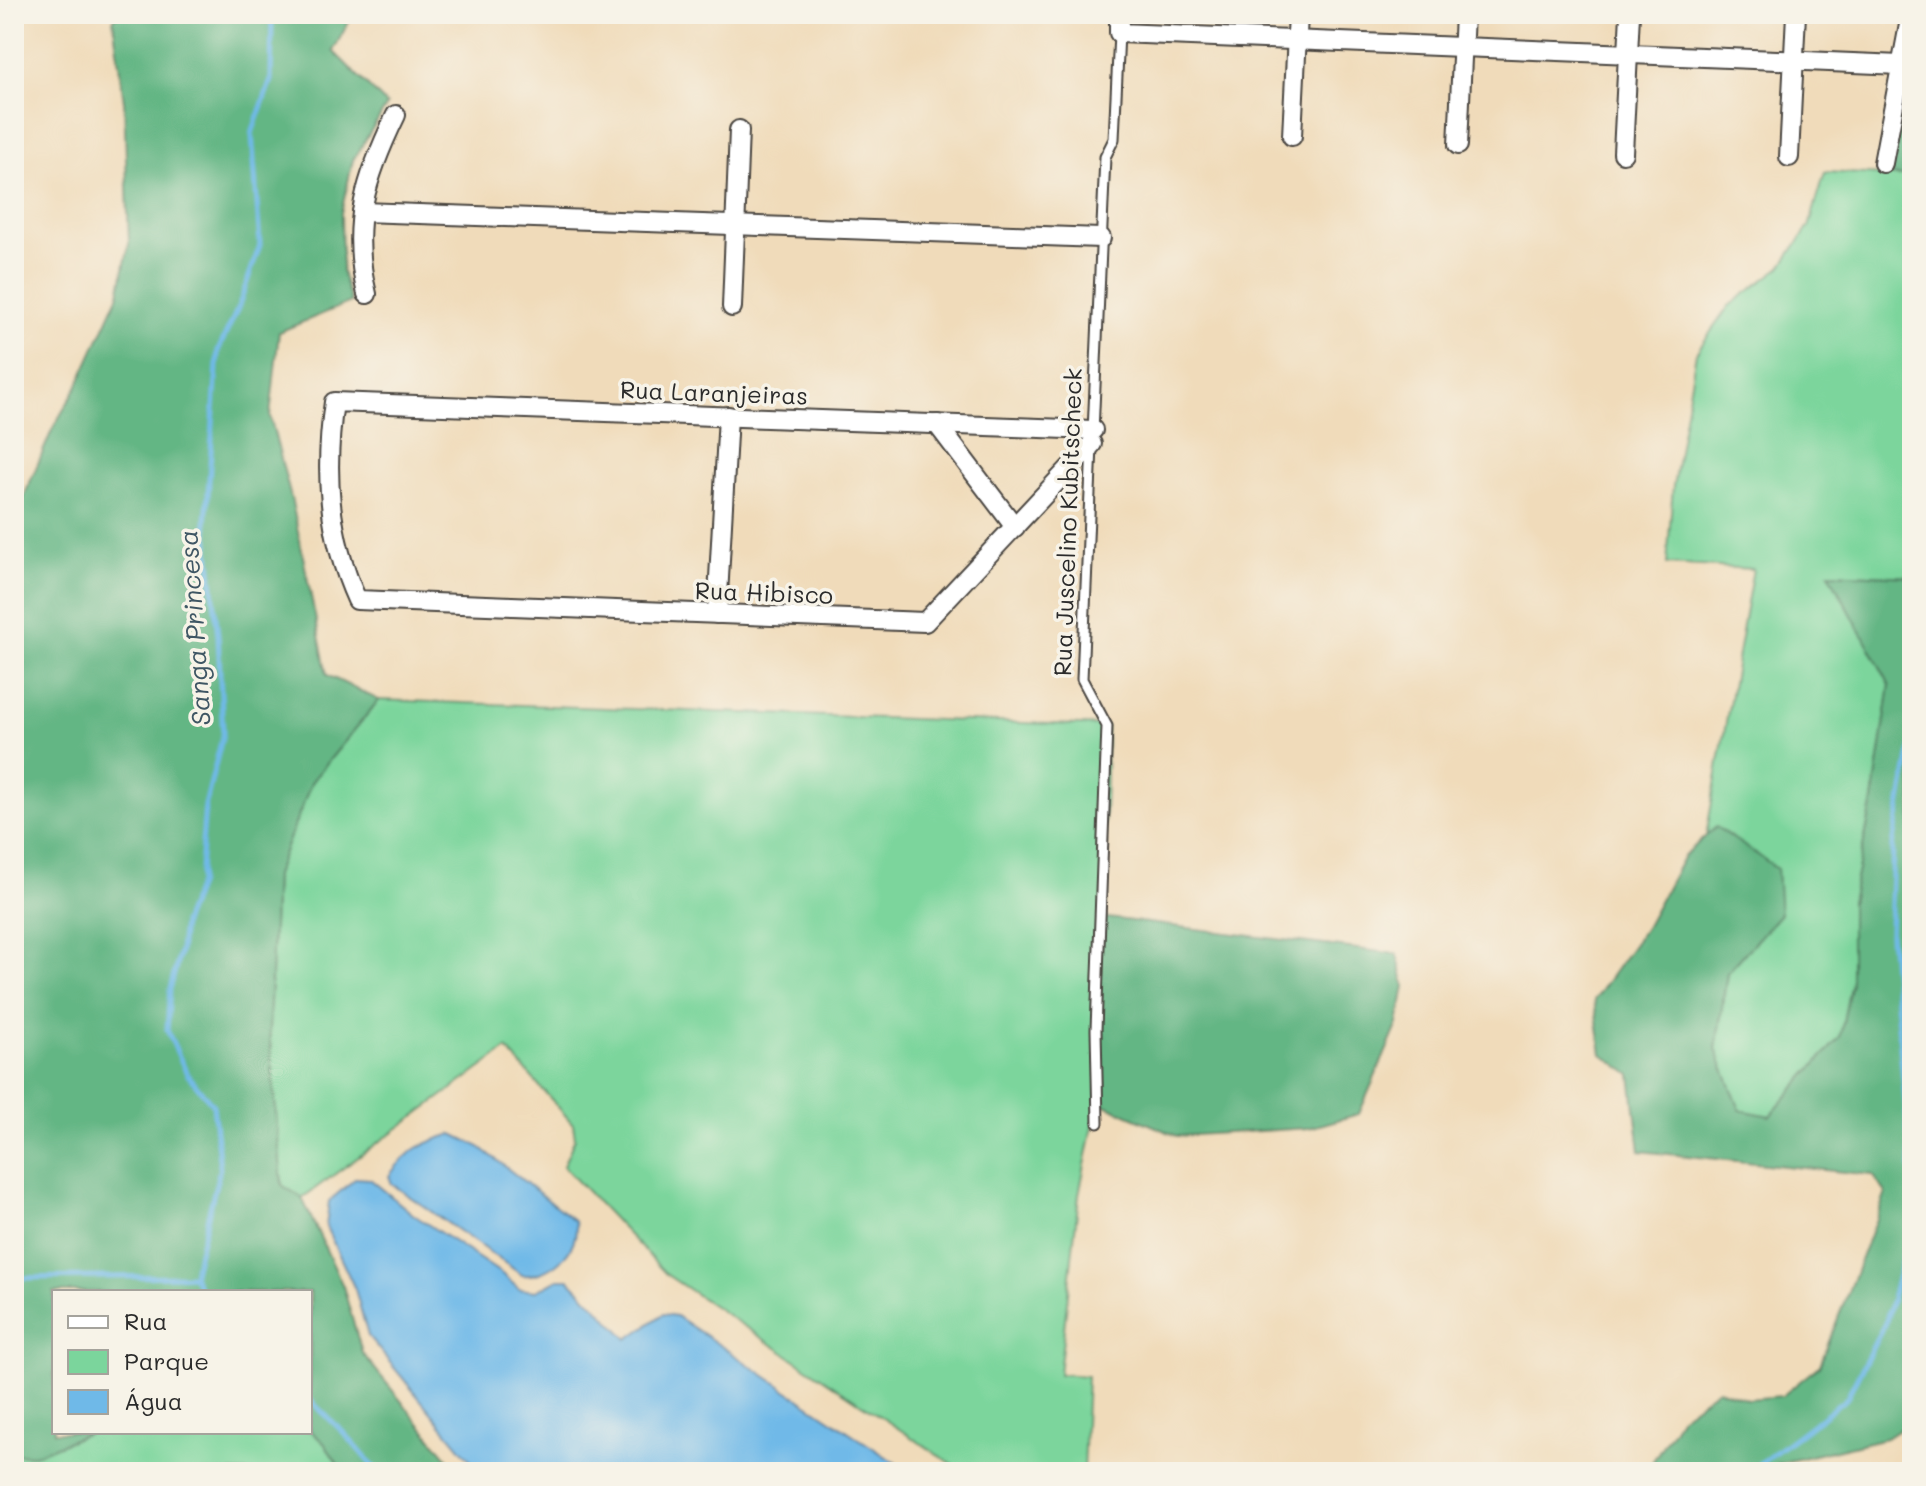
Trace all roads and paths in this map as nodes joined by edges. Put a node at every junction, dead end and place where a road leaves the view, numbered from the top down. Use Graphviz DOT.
graph roads {
  1 [pos="1119,14"];
  2 [pos="1298,14"];
  3 [pos="1464,14"];
  4 [pos="1630,14"];
  5 [pos="1796,14"];
  6 [pos="1911,14"];
  7 [pos="1119,33"];
  8 [pos="1297,41"];
  9 [pos="1463,48"];
  10 [pos="1629,54"];
  11 [pos="1794,60"];
  12 [pos="1901,65"];
  13 [pos="396,115"];
  14 [pos="739,130"];
  15 [pos="1292,136"];
  16 [pos="1458,145"];
  17 [pos="1623,153"];
  18 [pos="1789,157"];
  19 [pos="1883,163"];
  20 [pos="362,212"];
  21 [pos="735,225"];
  22 [pos="1101,238"];
  23 [pos="367,294"];
  24 [pos="732,307"];
  25 [pos="728,416"];
  26 [pos="937,424"];
  27 [pos="1092,437"];
  28 [pos="1015,527"];
  29 [pos="357,600"];
  30 [pos="717,614"];
  31 [pos="1098,1123"];
  1 -- 7 [label="street, Rua Juscelino Kubitscheck"];
  2 -- 8 [label="street"];
  3 -- 9 [label="street"];
  4 -- 10 [label="street"];
  5 -- 11 [label="street"];
  6 -- 12 [label="street"];
  7 -- 8 [label="street"];
  7 -- 22 [label="lane, Rua Juscelino Kubitscheck"];
  8 -- 9 [label="street"];
  8 -- 15 [label="street"];
  9 -- 10 [label="street"];
  9 -- 16 [label="street"];
  10 -- 11 [label="street"];
  10 -- 17 [label="street"];
  11 -- 12 [label="street"];
  11 -- 18 [label="street"];
  12 -- 19 [label="street"];
  13 -- 20 [label="street"];
  14 -- 21 [label="street"];
  20 -- 21 [label="street"];
  20 -- 23 [label="street"];
  21 -- 22 [label="street"];
  21 -- 24 [label="street"];
  22 -- 27 [label="lane, Rua Juscelino Kubitscheck"];
  25 -- 26 [label="street, Rua Laranjeiras"];
  25 -- 29 [label="street, Rua Laranjeiras"];
  25 -- 30 [label="street"];
  26 -- 27 [label="street, Rua Laranjeiras"];
  26 -- 28 [label="street"];
  27 -- 28 [label="street, Rua Hibisco"];
  27 -- 31 [label="lane, Rua Juscelino Kubitscheck"];
  28 -- 30 [label="street, Rua Hibisco"];
  29 -- 30 [label="street, Rua Hibisco"];
}
